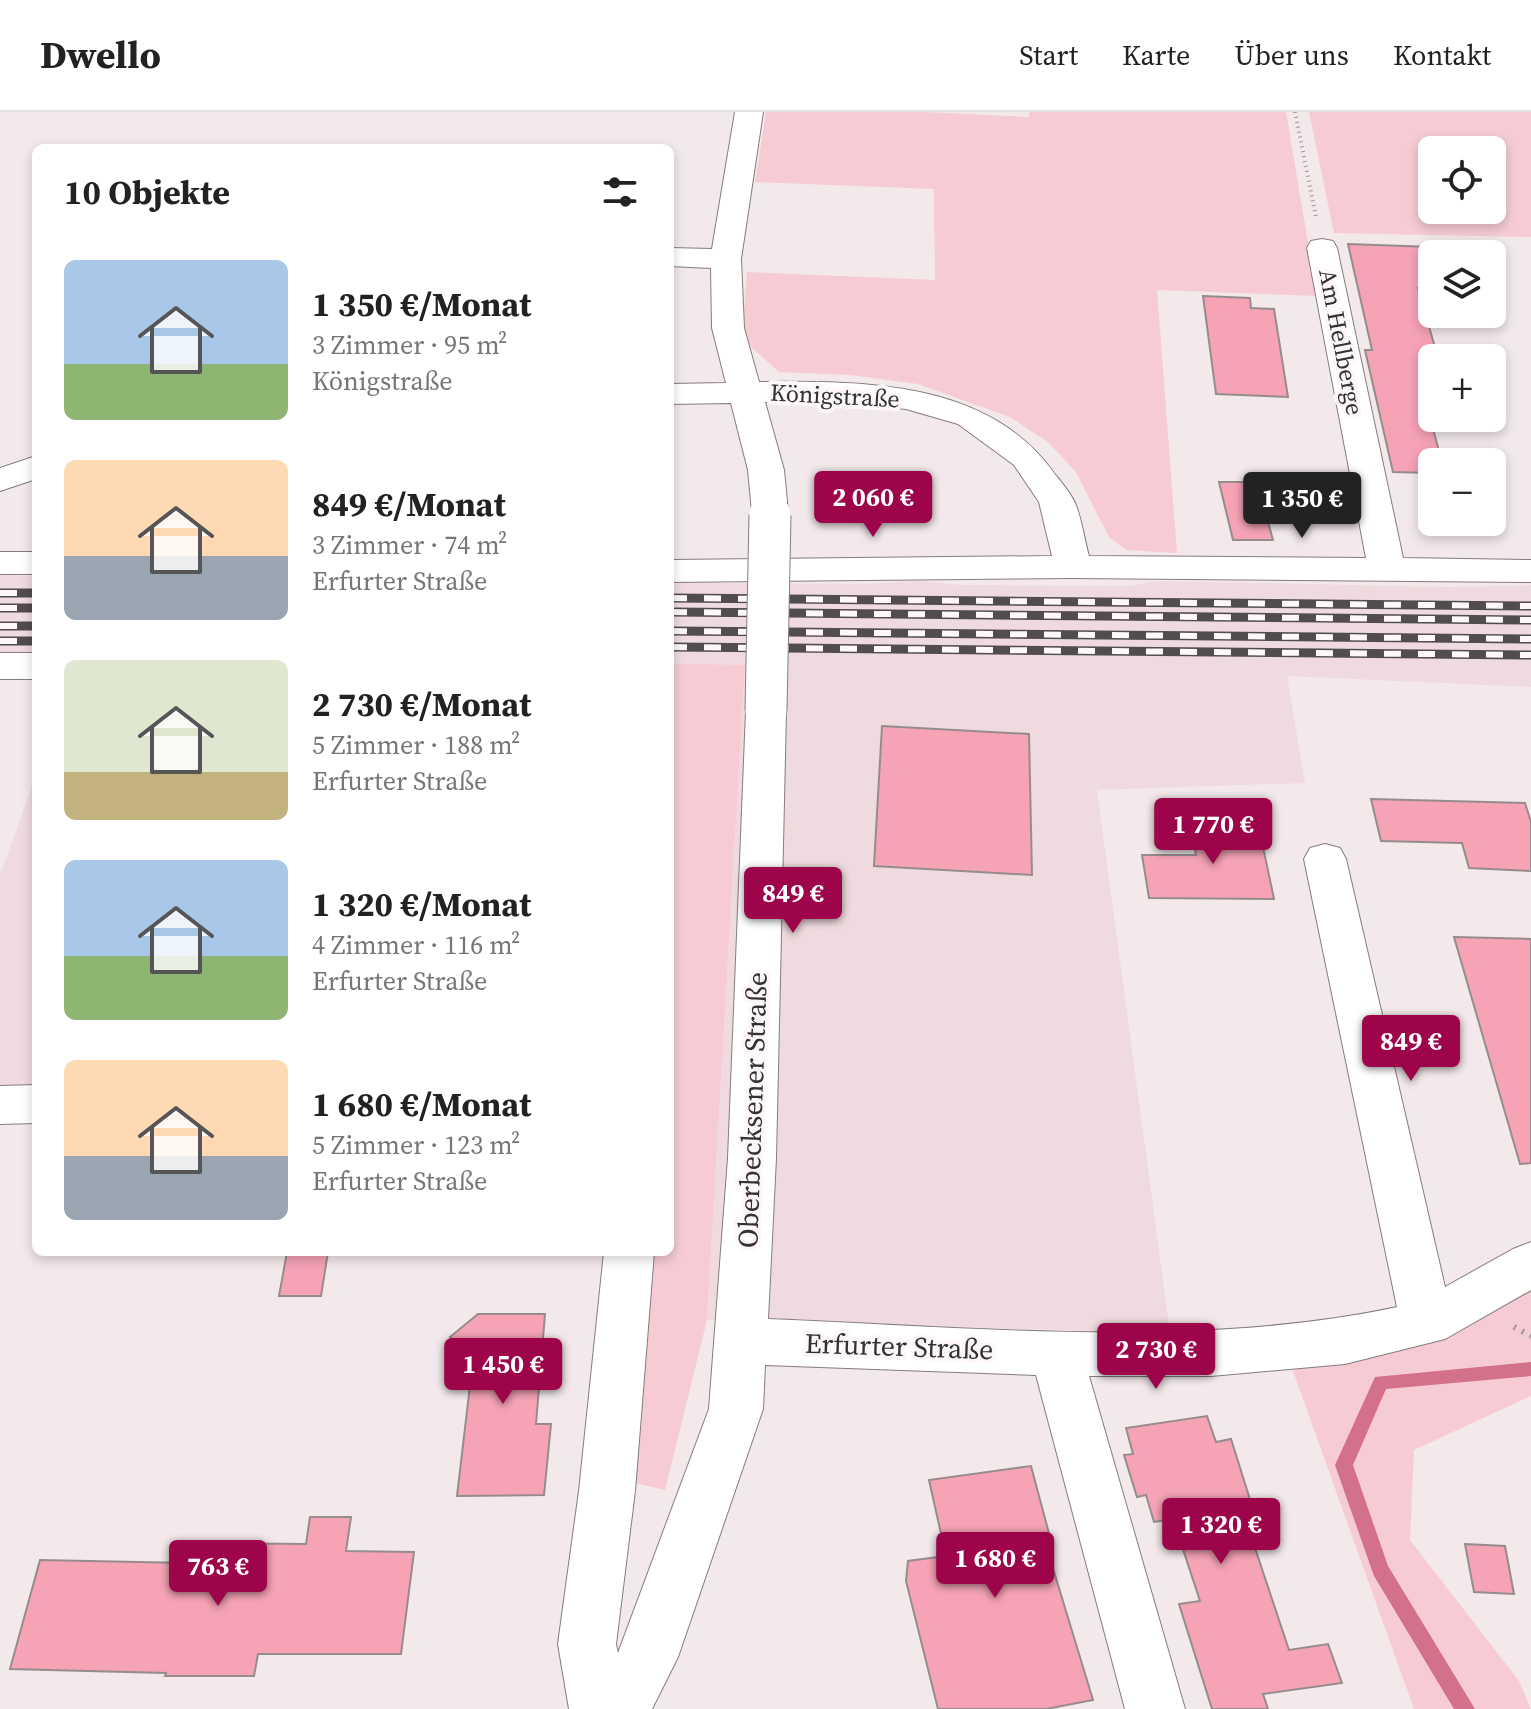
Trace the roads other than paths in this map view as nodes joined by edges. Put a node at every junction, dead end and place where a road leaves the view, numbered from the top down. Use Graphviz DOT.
graph roads {
  1 [pos="749,112"];
  2 [pos="1322,248"];
  3 [pos="674,257"];
  4 [pos="726,259"];
  5 [pos="747,392"];
  6 [pos="674,394"];
  7 [pos="32,468"];
  8 [pos="0,480"];
  9 [pos="0,563"];
  10 [pos="32,563"];
  11 [pos="1073,567"];
  12 [pos="674,571"];
  13 [pos="1531,571"];
  14 [pos="1387,572"];
  15 [pos="0,666"];
  16 [pos="32,666"];
  17 [pos="1325,859"];
  18 [pos="32,1104"];
  19 [pos="0,1105"];
  20 [pos="629,1256"];
  21 [pos="1531,1264"];
  22 [pos="1427,1323"];
  23 [pos="741,1341"];
  24 [pos="1056,1353"];
  25 [pos="599,1709"];
  26 [pos="620,1709"];
  27 [pos="1155,1709"];
  1 -- 4 [label="street, Oberbecksener Straße"];
  2 -- 14 [label="street, Am Hellberge"];
  3 -- 4 [label="street"];
  4 -- 5 [label="street, Oberbecksener Straße"];
  5 -- 6 [label="street, Königstraße"];
  5 -- 11 [label="street, Königstraße"];
  5 -- 23 [label="street, Oberbecksener Straße, bridge"];
  7 -- 8 [label="street"];
  9 -- 10 [label="street"];
  11 -- 12 [label="street"];
  11 -- 14 [label="street"];
  13 -- 14 [label="street"];
  15 -- 16 [label="street"];
  17 -- 22 [label="street"];
  18 -- 19 [label="street"];
  20 -- 25 [label="street"];
  21 -- 22 [label="street, Erfurter Straße"];
  22 -- 24 [label="street, Erfurter Straße"];
  23 -- 24 [label="street, Erfurter Straße"];
  23 -- 26 [label="street, Oberbecksener Straße"];
  24 -- 27 [label="street"];
}
